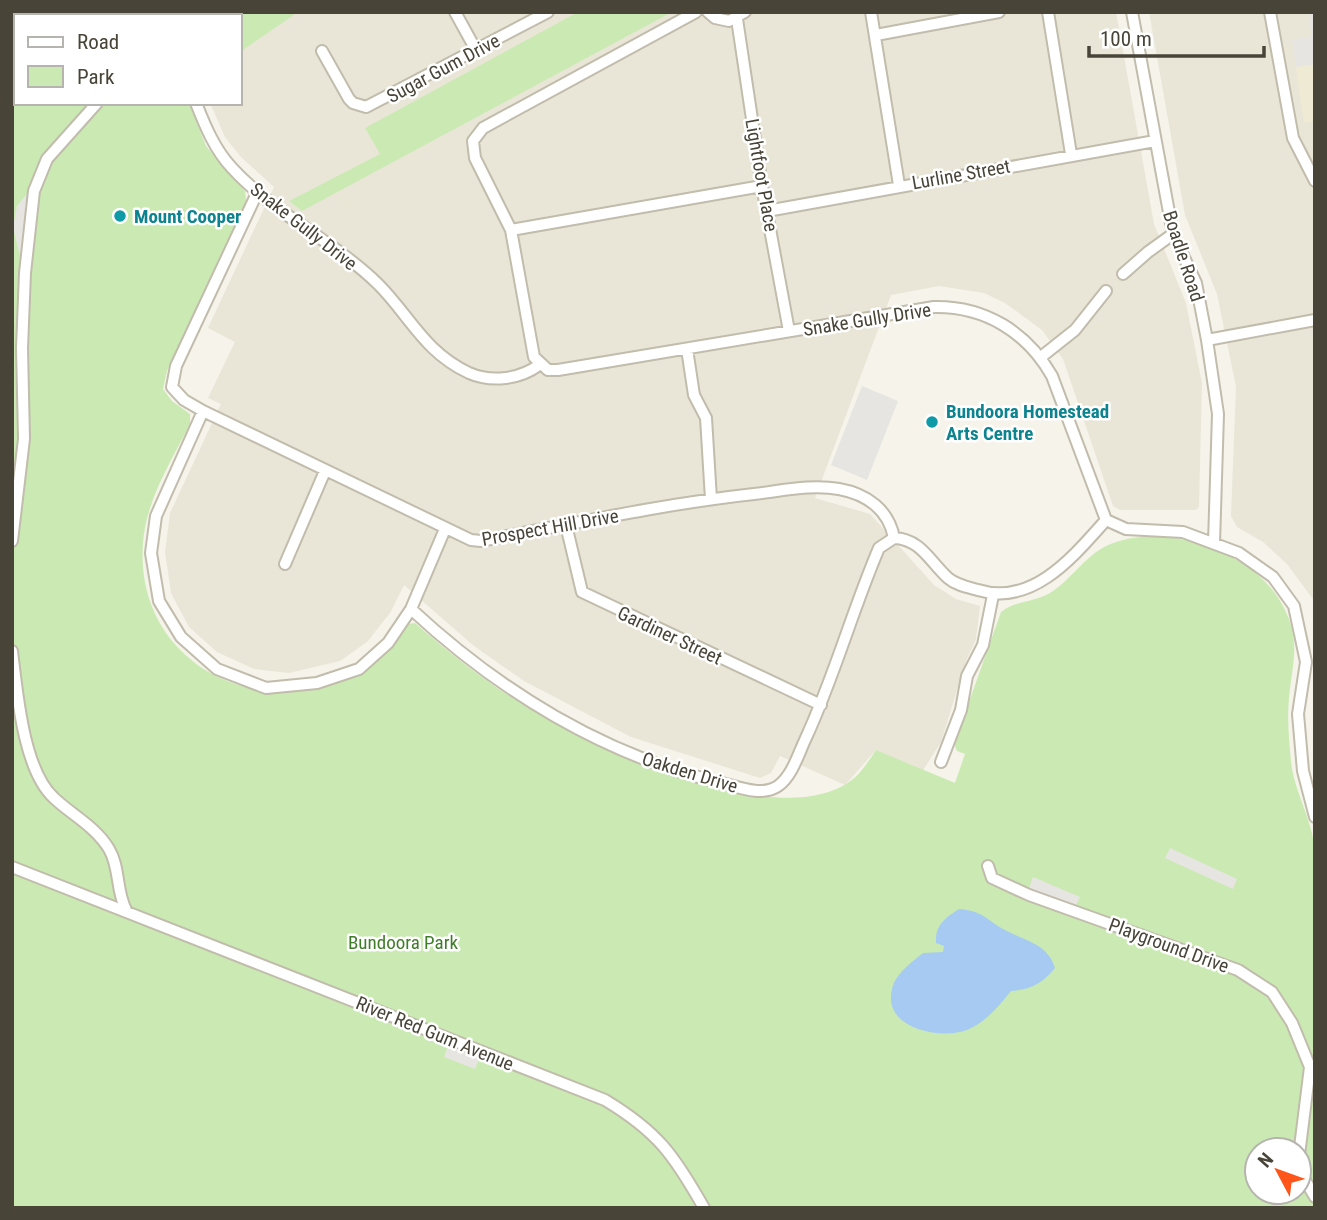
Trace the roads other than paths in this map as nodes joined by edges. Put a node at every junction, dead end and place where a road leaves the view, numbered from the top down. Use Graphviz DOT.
graph roads {
  1 [pos="455,12"];
  2 [pos="548,12"];
  3 [pos="696,12"];
  4 [pos="708,12"];
  5 [pos="871,12"];
  6 [pos="999,12"];
  7 [pos="1048,12"];
  8 [pos="1132,12"];
  9 [pos="1270,12"];
  10 [pos="741,16"];
  11 [pos="876,35"];
  12 [pos="475,50"];
  13 [pos="322,51"];
  14 [pos="95,105"];
  15 [pos="197,105"];
  16 [pos="1154,141"];
  17 [pos="1071,155"];
  18 [pos="1315,181"];
  19 [pos="900,185"];
  20 [pos="762,186"];
  21 [pos="258,191"];
  22 [pos="768,211"];
  23 [pos="511,230"];
  24 [pos="1174,234"];
  25 [pos="1123,274"];
  26 [pos="1107,291"];
  27 [pos="1315,320"];
  28 [pos="789,331"];
  29 [pos="1207,340"];
  30 [pos="687,349"];
  31 [pos="1041,357"];
  32 [pos="539,365"];
  33 [pos="204,411"];
  34 [pos="325,471"];
  35 [pos="711,499"];
  36 [pos="1106,520"];
  37 [pos="566,525"];
  38 [pos="445,529"];
  39 [pos="894,538"];
  40 [pos="12,541"];
  41 [pos="1214,543"];
  42 [pos="285,564"];
  43 [pos="993,595"];
  44 [pos="411,609"];
  45 [pos="12,651"];
  46 [pos="821,705"];
  47 [pos="941,762"];
  48 [pos="1315,817"];
  49 [pos="988,866"];
  50 [pos="12,867"];
  51 [pos="127,910"];
  52 [pos="1301,1136"];
  53 [pos="704,1208"];
  1 -- 12 [label="street"];
  2 -- 12 [label="street, Sugar Gum Drive"];
  3 -- 23 [label="street"];
  4 -- 10 [label="street"];
  5 -- 11 [label="street"];
  6 -- 11 [label="street"];
  7 -- 17 [label="street"];
  8 -- 16 [label="street, Boadle Road"];
  9 -- 18 [label="street"];
  10 -- 20 [label="street, Lightfoot Place"];
  11 -- 19 [label="street"];
  12 -- 13 [label="street, Sugar Gum Drive"];
  14 -- 40 [label="street"];
  15 -- 21 [label="street, Snake Gully Drive"];
  16 -- 17 [label="street, Lurline Street"];
  16 -- 24 [label="street, Boadle Road"];
  17 -- 19 [label="street, Lurline Street"];
  19 -- 22 [label="street, Lurline Street"];
  20 -- 22 [label="street, Lightfoot Place"];
  20 -- 23 [label="street"];
  21 -- 32 [label="street, Snake Gully Drive"];
  21 -- 33 [label="street, Prospect Hill Drive"];
  22 -- 28 [label="street, Lightfoot Place"];
  23 -- 32 [label="street"];
  24 -- 25 [label="street"];
  24 -- 29 [label="street, Boadle Road"];
  26 -- 31 [label="street"];
  27 -- 29 [label="street"];
  28 -- 30 [label="street, Snake Gully Drive"];
  28 -- 31 [label="street, Snake Gully Drive"];
  29 -- 41 [label="street, Boadle Road"];
  30 -- 32 [label="street, Snake Gully Drive"];
  30 -- 35 [label="street"];
  31 -- 36 [label="street, Snake Gully Drive"];
  33 -- 34 [label="street, Prospect Hill Drive"];
  33 -- 44 [label="street"];
  34 -- 38 [label="street, Prospect Hill Drive"];
  34 -- 42 [label="street"];
  35 -- 37 [label="street, Prospect Hill Drive"];
  35 -- 39 [label="street, Prospect Hill Drive"];
  36 -- 41 [label="street"];
  36 -- 43 [label="street"];
  37 -- 38 [label="street, Prospect Hill Drive"];
  37 -- 46 [label="street, Gardiner Street"];
  38 -- 44 [label="street"];
  39 -- 43 [label="street"];
  39 -- 46 [label="street, Oakden Drive"];
  41 -- 48 [label="street"];
  43 -- 47 [label="street"];
  44 -- 46 [label="street, Oakden Drive"];
  45 -- 51 [label="street"];
  49 -- 52 [label="street, Playground Drive"];
  50 -- 51 [label="street, River Red Gum Avenue"];
  51 -- 53 [label="street, River Red Gum Avenue"];
}
